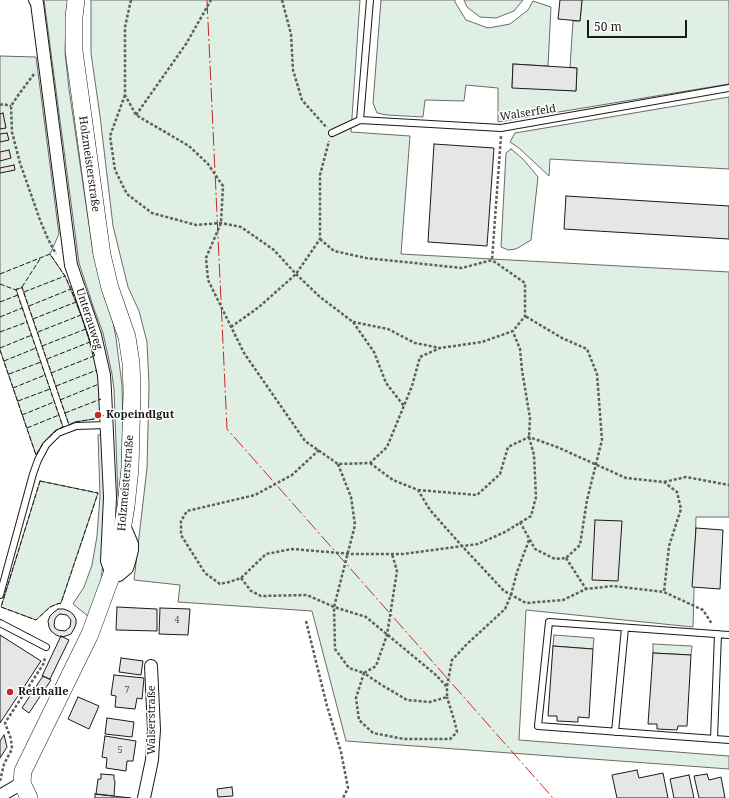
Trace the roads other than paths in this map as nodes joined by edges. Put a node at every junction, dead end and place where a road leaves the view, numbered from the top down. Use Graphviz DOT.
graph roads {
  1 [pos="35,0"];
  2 [pos="76,0"];
  3 [pos="370,0"];
  4 [pos="729,88"];
  5 [pos="360,120"];
  6 [pos="332,134"];
  7 [pos="107,425"];
  8 [pos="112,574"];
  9 [pos="0,595"];
  10 [pos="0,623"];
  11 [pos="625,628"];
  12 [pos="718,634"];
  13 [pos="729,635"];
  14 [pos="46,647"];
  15 [pos="151,666"];
  16 [pos="615,732"];
  17 [pos="714,739"];
  18 [pos="729,740"];
  19 [pos="26,791"];
  20 [pos="0,796"];
  21 [pos="144,798"];
  1 -- 7 [label="street, Unterauweg"];
  2 -- 8 [label="street, Holzmeisterstraße"];
  3 -- 5 [label="lane"];
  4 -- 5 [label="lane, Walserfeld"];
  5 -- 6 [label="lane, Walserfeld"];
  7 -- 8 [label="street, Unterauweg"];
  7 -- 9 [label="lane"];
  8 -- 19 [label="street, Holzmeisterstraße"];
  10 -- 14 [label="lane"];
  11 -- 12 [label="lane"];
  11 -- 16 [label="lane"];
  11 -- 16 [label="lane"];
  12 -- 13 [label="lane"];
  12 -- 17 [label="lane"];
  15 -- 21 [label="street, Walserstraße"];
  16 -- 17 [label="lane"];
  17 -- 18 [label="lane"];
  19 -- 20 [label="street"];
}
